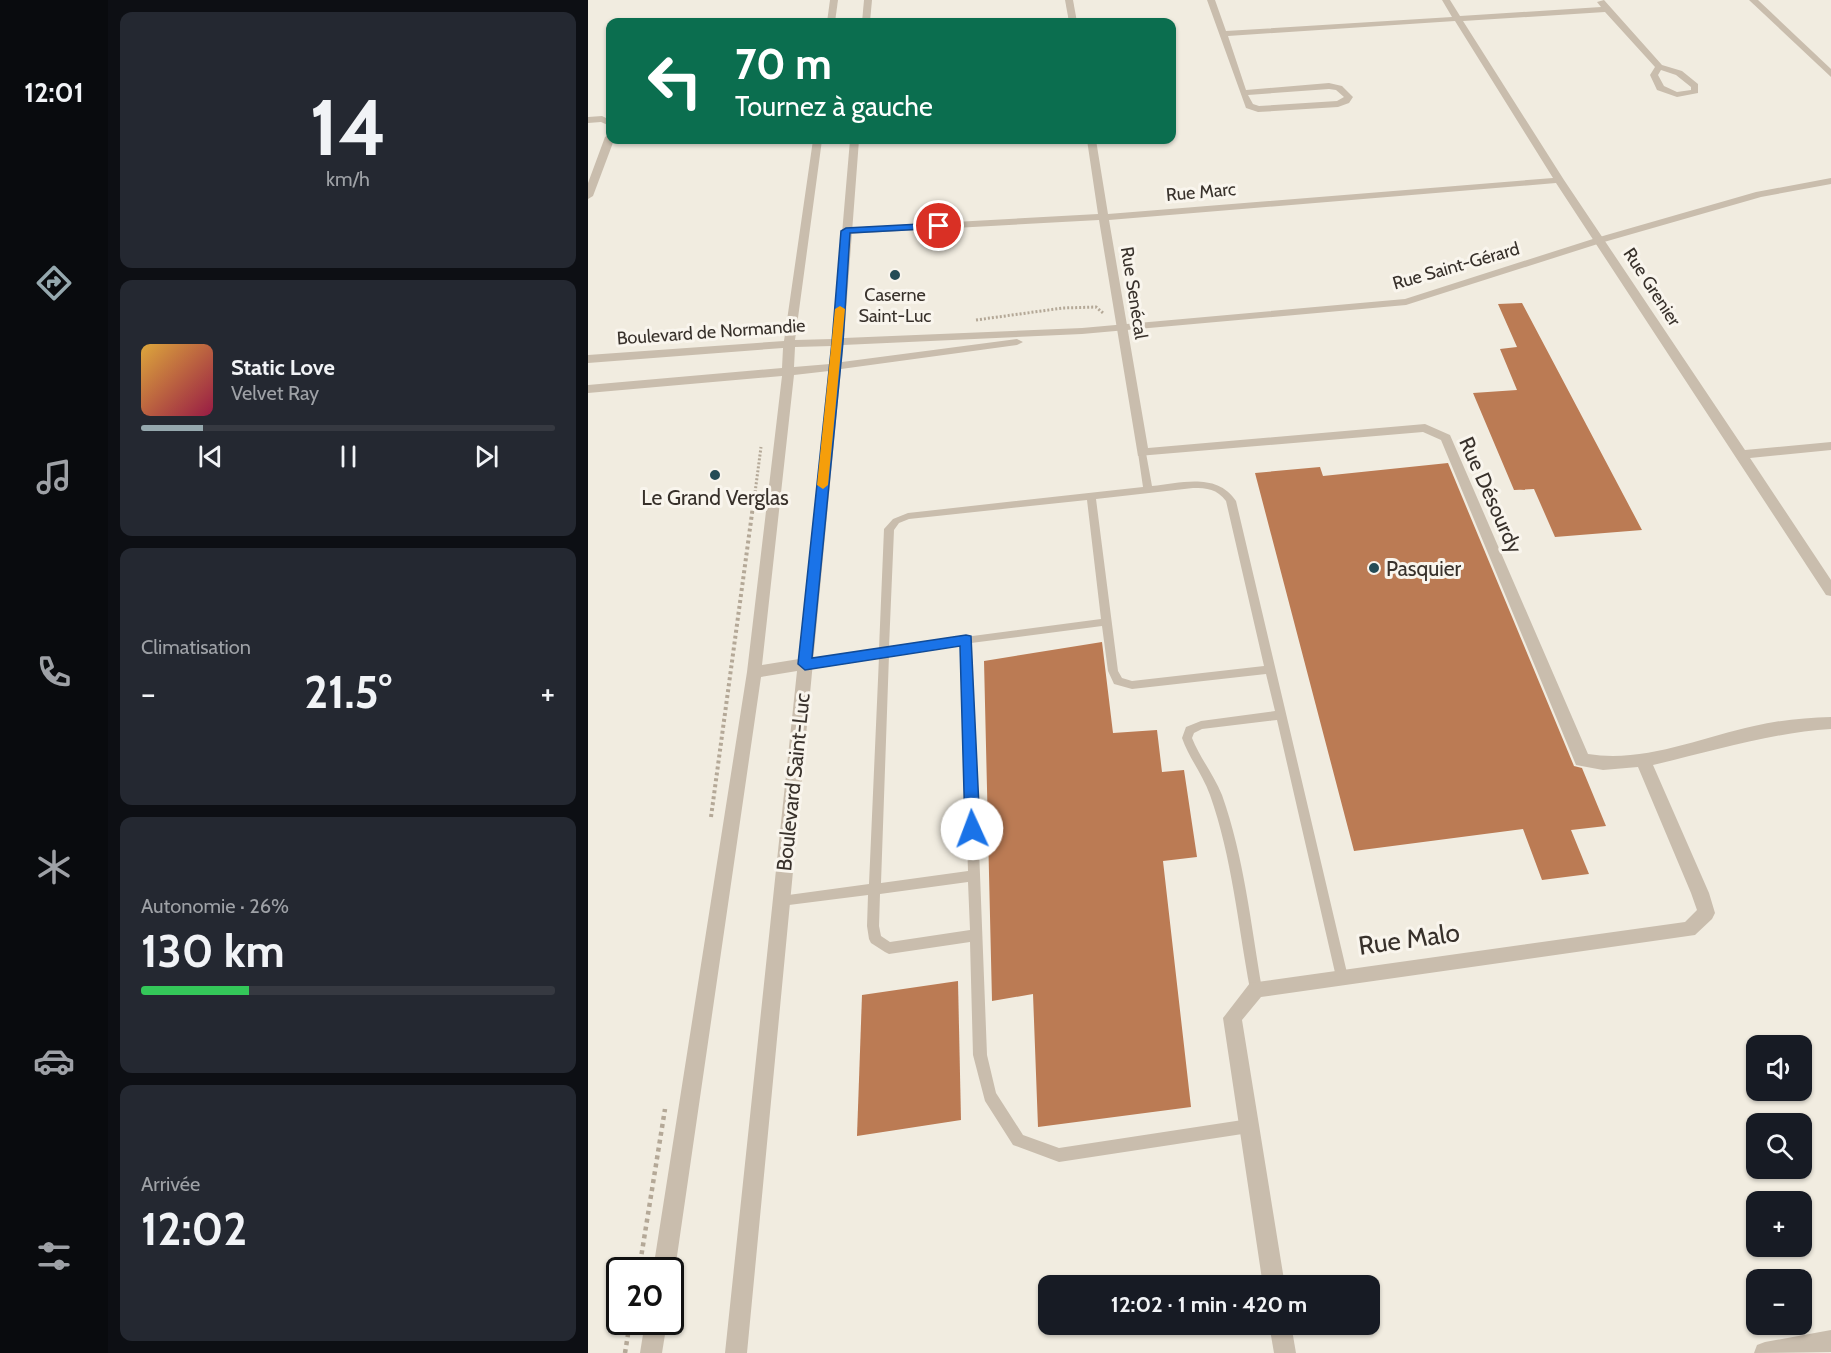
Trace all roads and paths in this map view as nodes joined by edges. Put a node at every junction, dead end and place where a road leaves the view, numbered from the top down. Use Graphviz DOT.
graph roads {
  1 [pos="834,0"];
  2 [pos="868,0"];
  3 [pos="1069,0"];
  4 [pos="1211,0"];
  5 [pos="1446,0"];
  6 [pos="1600,0"];
  7 [pos="1753,0"];
  8 [pos="1607,9"];
  9 [pos="832,18"];
  10 [pos="866,18"];
  11 [pos="1071,18"];
  12 [pos="1458,19"];
  13 [pos="1223,34"];
  14 [pos="1659,66"];
  15 [pos="1831,74"];
  16 [pos="1244,93"];
  17 [pos="588,120"];
  18 [pos="606,121"];
  19 [pos="607,144"];
  20 [pos="816,144"];
  21 [pos="854,144"];
  22 [pos="1092,144"];
  23 [pos="1559,180"];
  24 [pos="1831,181"];
  25 [pos="588,196"];
  26 [pos="1103,217"];
  27 [pos="846,231"];
  28 [pos="1600,240"];
  29 [pos="1096,307"];
  30 [pos="976,320"];
  31 [pos="1121,328"];
  32 [pos="1082,331"];
  33 [pos="838,342"];
  34 [pos="789,344"];
  35 [pos="588,359"];
  36 [pos="834,366"];
  37 [pos="788,371"];
  38 [pos="588,389"];
  39 [pos="762,438"];
  40 [pos="1831,446"];
  41 [pos="1142,453"];
  42 [pos="1741,455"];
  43 [pos="1148,490"];
  44 [pos="1091,496"];
  45 [pos="1831,591"];
  46 [pos="1106,622"];
  47 [pos="966,640"];
  48 [pos="883,651"];
  49 [pos="805,664"];
  50 [pos="1270,669"];
  51 [pos="754,672"];
  52 [pos="1281,715"];
  53 [pos="1831,723"];
  54 [pos="1643,759"];
  55 [pos="710,826"];
  56 [pos="974,876"];
  57 [pos="874,889"];
  58 [pos="782,901"];
  59 [pos="976,935"];
  60 [pos="1342,977"];
  61 [pos="1256,988"];
  62 [pos="666,1107"];
  63 [pos="1249,1126"];
  64 [pos="641,1257"];
  65 [pos="666,1257"];
  66 [pos="1272,1275"];
  67 [pos="628,1335"];
  68 [pos="654,1335"];
  69 [pos="1282,1335"];
  70 [pos="1831,1341"];
  71 [pos="625,1353"];
  72 [pos="651,1353"];
  73 [pos="736,1353"];
  74 [pos="1285,1353"];
  75 [pos="1765,1353"];
  1 -- 9 [label="street"];
  2 -- 10 [label="street"];
  3 -- 11 [label="street"];
  4 -- 13 [label="street"];
  5 -- 12 [label="street, Rue Grenier"];
  6 -- 8 [label="street"];
  7 -- 15 [label="street"];
  8 -- 12 [label="street"];
  8 -- 14 [label="street"];
  12 -- 13 [label="street"];
  12 -- 23 [label="street, Rue Grenier"];
  13 -- 16 [label="street"];
  16 -- 16 [label="street"];
  17 -- 18 [label="street"];
  19 -- 25 [label="street"];
  20 -- 34 [label="street"];
  21 -- 27 [label="street, Boulevard Saint-Luc"];
  22 -- 26 [label="street, Rue Senécal"];
  23 -- 26 [label="street, Rue Marc"];
  23 -- 28 [label="street, Rue Grenier"];
  24 -- 28 [label="street, Rue Saint-Gérard"];
  26 -- 27 [label="street, Rue Marc"];
  26 -- 31 [label="street, Rue Senécal"];
  27 -- 33 [label="street, Boulevard Saint-Luc"];
  28 -- 31 [label="street, Rue Saint-Gérard"];
  28 -- 42 [label="street, Rue Grenier"];
  29 -- 30 [label="path"];
  31 -- 32 [label="street, Rue Saint-Gérard"];
  31 -- 41 [label="street, Rue Senécal"];
  32 -- 33 [label="street, Rue Saint-Gérard"];
  32 -- 36 [label="street, Rue Saint-Gérard"];
  33 -- 34 [label="street, Boulevard de Normandie"];
  33 -- 36 [label="street, Boulevard Saint-Luc"];
  34 -- 35 [label="street, Boulevard de Normandie"];
  34 -- 37 [label="street"];
  36 -- 37 [label="street"];
  36 -- 49 [label="street, Boulevard Saint-Luc"];
  37 -- 38 [label="street"];
  37 -- 51 [label="street"];
  39 -- 55 [label="path"];
  40 -- 42 [label="street"];
  41 -- 43 [label="lane"];
  41 -- 54 [label="street, Rue Désourdy"];
  42 -- 45 [label="street, Rue Grenier"];
  43 -- 44 [label="lane"];
  43 -- 50 [label="lane"];
  44 -- 46 [label="lane"];
  44 -- 48 [label="lane"];
  46 -- 47 [label="lane"];
  46 -- 50 [label="lane"];
  47 -- 48 [label="lane"];
  47 -- 56 [label="lane"];
  48 -- 49 [label="lane"];
  48 -- 57 [label="lane"];
  49 -- 51 [label="street"];
  49 -- 58 [label="street, Boulevard Saint-Luc"];
  50 -- 52 [label="lane"];
  51 -- 65 [label="street"];
  52 -- 60 [label="lane"];
  52 -- 61 [label="lane"];
  53 -- 54 [label="street"];
  54 -- 60 [label="street, Rue Malo"];
  56 -- 57 [label="lane"];
  56 -- 59 [label="lane"];
  57 -- 58 [label="lane"];
  57 -- 59 [label="lane"];
  58 -- 73 [label="street, Boulevard Saint-Luc"];
  59 -- 63 [label="lane"];
  60 -- 61 [label="street, Rue Malo"];
  61 -- 63 [label="street"];
  62 -- 64 [label="path"];
  63 -- 66 [label="street"];
  67 -- 71 [label="path"];
  68 -- 72 [label="street"];
  69 -- 74 [label="street"];
  70 -- 75 [label="street"];
}
